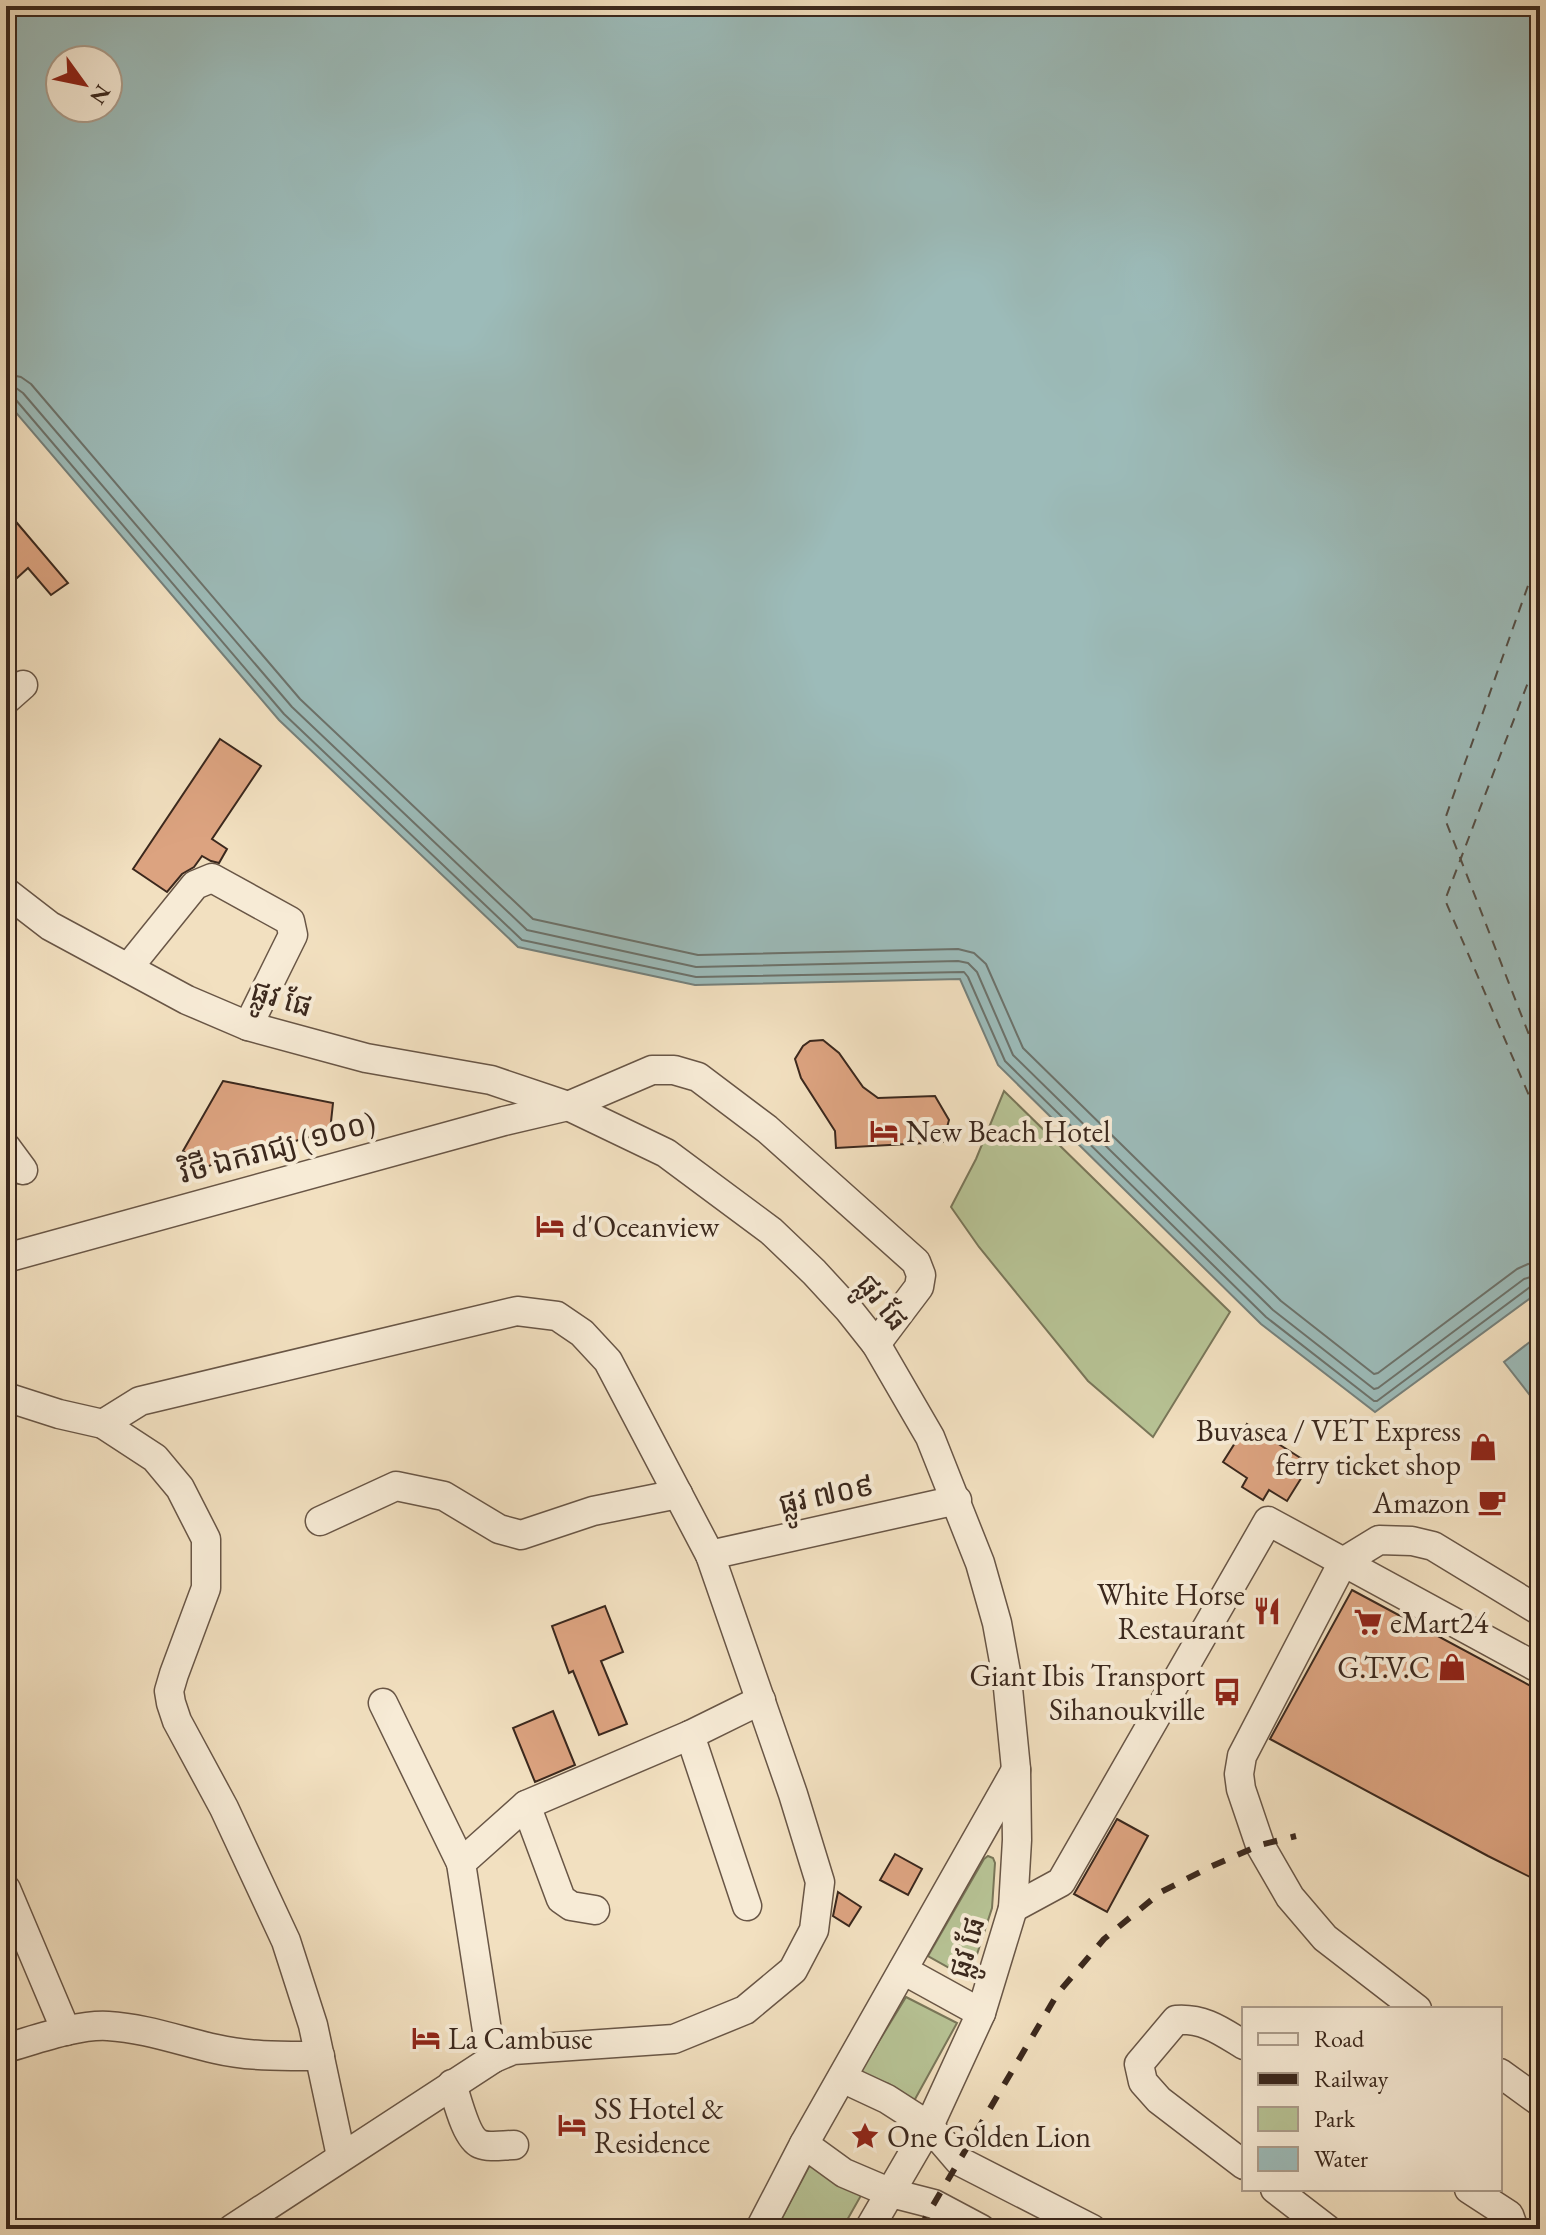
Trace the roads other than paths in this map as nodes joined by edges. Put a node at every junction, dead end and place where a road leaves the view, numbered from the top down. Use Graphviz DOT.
graph roads {
  1 [pos="12,906"];
  2 [pos="128,968"];
  3 [pos="248,1026"];
  4 [pos="491,1080"];
  5 [pos="568,1106"];
  6 [pos="487,1125"];
  7 [pos="6,1147"];
  8 [pos="23,1170"];
  9 [pos="6,1258"];
  10 [pos="876,1344"];
  11 [pos="6,1397"];
  12 [pos="103,1424"];
  13 [pos="678,1494"];
  14 [pos="957,1500"];
  15 [pos="320,1521"];
  16 [pos="710,1555"];
  17 [pos="1343,1562"];
  18 [pos="1538,1606"];
  19 [pos="1540,1669"];
  20 [pos="761,1700"];
  21 [pos="383,1703"];
  22 [pos="690,1735"];
  23 [pos="1016,1769"];
  24 [pos="526,1805"];
  25 [pos="461,1863"];
  26 [pos="6,1889"];
  27 [pos="747,1906"];
  28 [pos="1013,1908"];
  29 [pos="595,1910"];
  30 [pos="903,1970"];
  31 [pos="1414,2007"];
  32 [pos="981,2013"];
  33 [pos="66,2031"];
  34 [pos="1242,2044"];
  35 [pos="6,2048"];
  36 [pos="320,2056"];
  37 [pos="494,2058"];
  38 [pos="1502,2074"];
  39 [pos="842,2078"];
  40 [pos="452,2084"];
  41 [pos="1537,2093"];
  42 [pos="929,2126"];
  43 [pos="804,2144"];
  44 [pos="514,2145"];
  45 [pos="341,2156"];
  46 [pos="1242,2163"];
  47 [pos="1278,2191"];
  48 [pos="1472,2191"];
  49 [pos="891,2193"];
  50 [pos="232,2229"];
  51 [pos="760,2229"];
  52 [pos="869,2229"];
  53 [pos="981,2229"];
  54 [pos="1092,2229"];
  55 [pos="1327,2229"];
  56 [pos="1514,2229"];
  1 -- 2 [label="street, ផ្លូវ ផែ"];
  2 -- 3 [label="street, ផ្លូវ ផែ"];
  2 -- 3 [label="street"];
  3 -- 4 [label="street, ផ្លូវ ផែ"];
  4 -- 5 [label="street, ផ្លូវ ផែ"];
  4 -- 6 [label="street"];
  5 -- 6 [label="street, វិថី ឯករាជ្យ (១០០)"];
  5 -- 10 [label="street, ផ្លូវ ផែ"];
  5 -- 10 [label="street, វិថី ឯករាជ្យ (១០០)"];
  6 -- 9 [label="street, វិថី ឯករាជ្យ (១០០)"];
  7 -- 8 [label="street"];
  10 -- 14 [label="street, ផ្លូវ ផែ"];
  11 -- 12 [label="street"];
  12 -- 13 [label="street"];
  12 -- 36 [label="street"];
  13 -- 15 [label="street"];
  13 -- 16 [label="street"];
  14 -- 16 [label="street, ផ្លូវ ៧០៩"];
  14 -- 23 [label="street, ផ្លូវ ផែ"];
  16 -- 20 [label="street"];
  17 -- 18 [label="street"];
  17 -- 19 [label="street"];
  17 -- 28 [label="street"];
  17 -- 31 [label="street"];
  20 -- 22 [label="street"];
  20 -- 37 [label="street"];
  21 -- 25 [label="street"];
  22 -- 24 [label="street"];
  22 -- 27 [label="street"];
  23 -- 28 [label="street, ផ្លូវ ផែ"];
  23 -- 30 [label="street"];
  24 -- 25 [label="street"];
  24 -- 29 [label="street"];
  25 -- 37 [label="street"];
  26 -- 33 [label="street"];
  28 -- 32 [label="street, ផ្លូវ ផែ"];
  30 -- 32 [label="street"];
  30 -- 39 [label="street"];
  32 -- 42 [label="street, ផ្លូវ ផែ"];
  33 -- 35 [label="street"];
  33 -- 36 [label="street"];
  34 -- 46 [label="street"];
  36 -- 45 [label="street"];
  37 -- 40 [label="street"];
  38 -- 41 [label="street"];
  39 -- 42 [label="street"];
  39 -- 43 [label="street"];
  40 -- 44 [label="street"];
  40 -- 45 [label="street"];
  42 -- 49 [label="street, ផ្លូវ ផែ"];
  42 -- 54 [label="street"];
  43 -- 49 [label="street"];
  43 -- 51 [label="street"];
  45 -- 50 [label="street"];
  47 -- 55 [label="street"];
  48 -- 56 [label="street"];
  49 -- 52 [label="street, ផ្លូវ ផែ"];
  49 -- 53 [label="street"];
}
